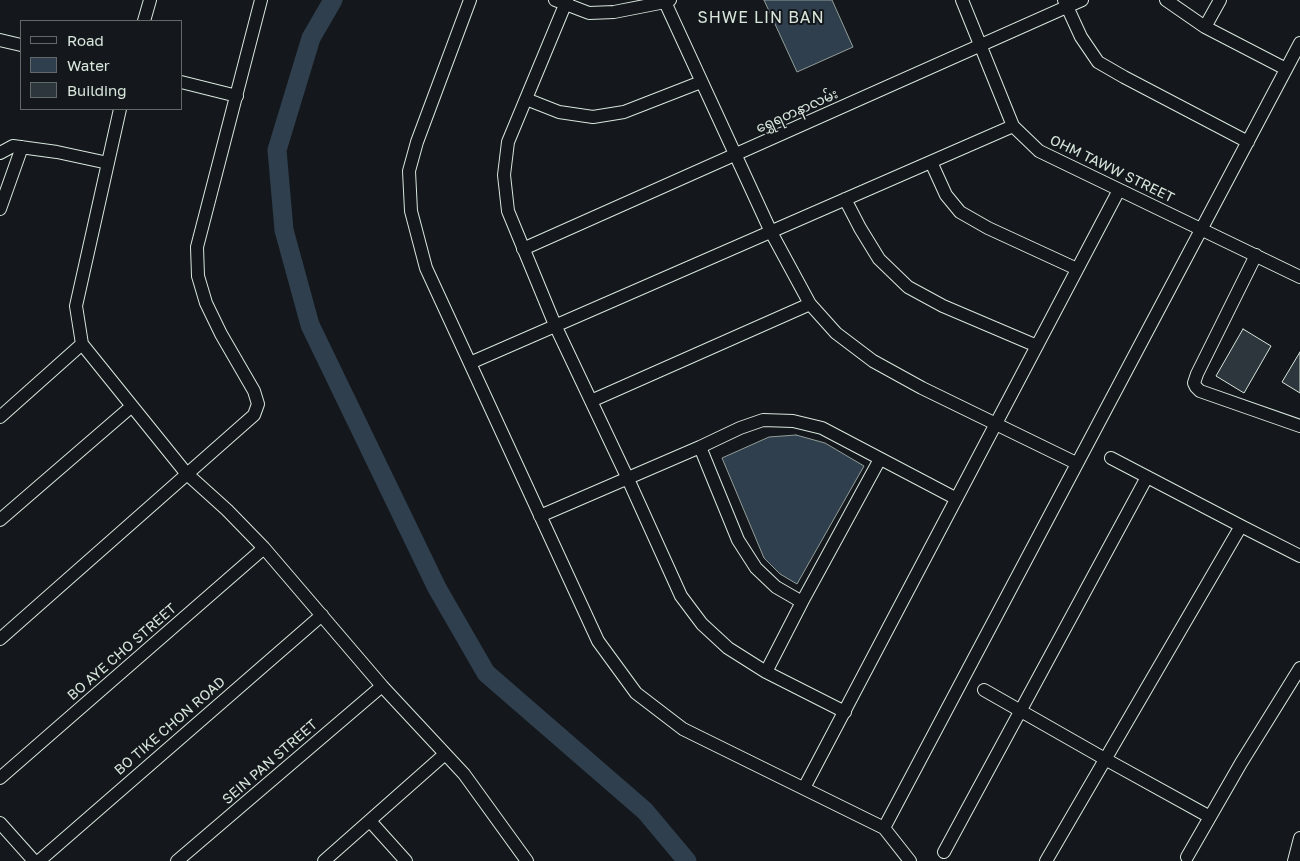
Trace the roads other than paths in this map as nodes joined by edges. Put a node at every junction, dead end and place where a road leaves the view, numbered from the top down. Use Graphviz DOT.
graph roads {
  1 [pos="150,0"];
  2 [pos="261,0"];
  3 [pos="470,0"];
  4 [pos="962,0"];
  5 [pos="1082,0"];
  6 [pos="1166,0"];
  7 [pos="1220,0"];
  8 [pos="563,1"];
  9 [pos="667,1"];
  10 [pos="1065,3"];
  11 [pos="144,20"];
  12 [pos="1205,27"];
  13 [pos="0,40"];
  14 [pos="1300,43"];
  15 [pos="20,45"];
  16 [pos="980,46"];
  17 [pos="1286,69"];
  18 [pos="182,82"];
  19 [pos="701,82"];
  20 [pos="236,96"];
  21 [pos="526,99"];
  22 [pos="120,110"];
  23 [pos="1013,126"];
  24 [pos="1248,142"];
  25 [pos="22,147"];
  26 [pos="0,153"];
  27 [pos="734,155"];
  28 [pos="931,162"];
  29 [pos="108,163"];
  30 [pos="1118,190"];
  31 [pos="846,199"];
  32 [pos="0,209"];
  33 [pos="1201,228"];
  34 [pos="770,232"];
  35 [pos="523,249"];
  36 [pos="1256,255"];
  37 [pos="1077,269"];
  38 [pos="1300,277"];
  39 [pos="810,304"];
  40 [pos="555,326"];
  41 [pos="82,344"];
  42 [pos="1036,346"];
  43 [pos="470,363"];
  44 [pos="591,401"];
  45 [pos="132,406"];
  46 [pos="0,417"];
  47 [pos="996,423"];
  48 [pos="1300,426"];
  49 [pos="700,448"];
  50 [pos="1111,458"];
  51 [pos="880,459"];
  52 [pos="1076,463"];
  53 [pos="186,473"];
  54 [pos="1147,477"];
  55 [pos="628,479"];
  56 [pos="955,498"];
  57 [pos="540,516"];
  58 [pos="0,520"];
  59 [pos="1241,526"];
  60 [pos="264,548"];
  61 [pos="1300,556"];
  62 [pos="802,602"];
  63 [pos="322,614"];
  64 [pos="0,640"];
  65 [pos="1300,668"];
  66 [pos="766,672"];
  67 [pos="382,686"];
  68 [pos="984,690"];
  69 [pos="1021,710"];
  70 [pos="845,712"];
  71 [pos="445,754"];
  72 [pos="1105,760"];
  73 [pos="0,778"];
  74 [pos="804,788"];
  75 [pos="1210,817"];
  76 [pos="370,820"];
  77 [pos="0,823"];
  78 [pos="884,828"];
  79 [pos="1300,838"];
  80 [pos="944,852"];
  81 [pos="1187,857"];
  82 [pos="34,861"];
  83 [pos="38,861"];
  84 [pos="177,861"];
  85 [pos="324,861"];
  86 [pos="406,861"];
  87 [pos="527,861"];
  88 [pos="910,861"];
  89 [pos="1046,861"];
  90 [pos="1294,861"];
  1 -- 11 [label="street"];
  2 -- 20 [label="street"];
  3 -- 43 [label="street"];
  4 -- 16 [label="street, OHM TAWW STREET"];
  5 -- 10 [label="street, ရွှေရတနာလမ်း"];
  6 -- 12 [label="street"];
  7 -- 12 [label="street"];
  8 -- 9 [label="street"];
  8 -- 21 [label="street"];
  9 -- 19 [label="street"];
  10 -- 16 [label="street, ရွှေရတနာလမ်း"];
  10 -- 24 [label="street"];
  12 -- 17 [label="street"];
  13 -- 15 [label="street"];
  14 -- 17 [label="street"];
  16 -- 23 [label="street, OHM TAWW STREET"];
  16 -- 27 [label="street, ရွှေရတနာလမ်း"];
  17 -- 24 [label="street"];
  18 -- 20 [label="street"];
  19 -- 21 [label="street"];
  19 -- 27 [label="street"];
  20 -- 53 [label="street"];
  21 -- 35 [label="street"];
  22 -- 29 [label="street"];
  23 -- 28 [label="street"];
  23 -- 30 [label="street, OHM TAWW STREET"];
  24 -- 33 [label="street"];
  25 -- 26 [label="street"];
  25 -- 29 [label="street"];
  25 -- 32 [label="street"];
  27 -- 34 [label="street"];
  27 -- 35 [label="street, ရွှေရတနာလမ်း"];
  28 -- 31 [label="street"];
  28 -- 37 [label="street"];
  29 -- 41 [label="street"];
  30 -- 33 [label="street, OHM TAWW STREET"];
  30 -- 37 [label="street"];
  31 -- 34 [label="street"];
  31 -- 42 [label="street"];
  33 -- 36 [label="street, OHM TAWW STREET"];
  33 -- 52 [label="street"];
  34 -- 39 [label="street"];
  34 -- 40 [label="street"];
  35 -- 40 [label="street"];
  36 -- 38 [label="street, OHM TAWW STREET"];
  36 -- 48 [label="street"];
  37 -- 42 [label="street"];
  39 -- 44 [label="street"];
  39 -- 47 [label="street"];
  40 -- 43 [label="street"];
  40 -- 44 [label="street"];
  41 -- 45 [label="street"];
  41 -- 46 [label="street"];
  42 -- 47 [label="street"];
  43 -- 57 [label="street"];
  44 -- 55 [label="street"];
  45 -- 53 [label="street"];
  45 -- 58 [label="street"];
  47 -- 52 [label="street"];
  47 -- 56 [label="street"];
  49 -- 51 [label="street"];
  49 -- 55 [label="street"];
  49 -- 62 [label="street"];
  50 -- 54 [label="street"];
  51 -- 56 [label="street"];
  51 -- 62 [label="street"];
  52 -- 78 [label="street"];
  53 -- 60 [label="street"];
  53 -- 64 [label="street"];
  54 -- 59 [label="street"];
  54 -- 69 [label="street"];
  55 -- 57 [label="street"];
  55 -- 66 [label="street"];
  56 -- 70 [label="street"];
  57 -- 74 [label="street"];
  59 -- 61 [label="street"];
  59 -- 72 [label="street"];
  60 -- 63 [label="street"];
  60 -- 73 [label="street, BO AYE CHO STREET"];
  62 -- 66 [label="street"];
  63 -- 67 [label="street"];
  63 -- 83 [label="street, BO TIKE CHON ROAD"];
  65 -- 75 [label="street"];
  66 -- 70 [label="street"];
  67 -- 71 [label="street"];
  67 -- 84 [label="street, SEIN PAN STREET"];
  68 -- 69 [label="street"];
  69 -- 72 [label="street"];
  69 -- 80 [label="street"];
  70 -- 74 [label="street"];
  71 -- 76 [label="street"];
  71 -- 87 [label="street"];
  72 -- 75 [label="street"];
  72 -- 89 [label="street"];
  74 -- 78 [label="street"];
  75 -- 81 [label="street"];
  76 -- 85 [label="street"];
  76 -- 86 [label="street"];
  77 -- 82 [label="street"];
  78 -- 88 [label="street"];
  79 -- 90 [label="street"];
}
